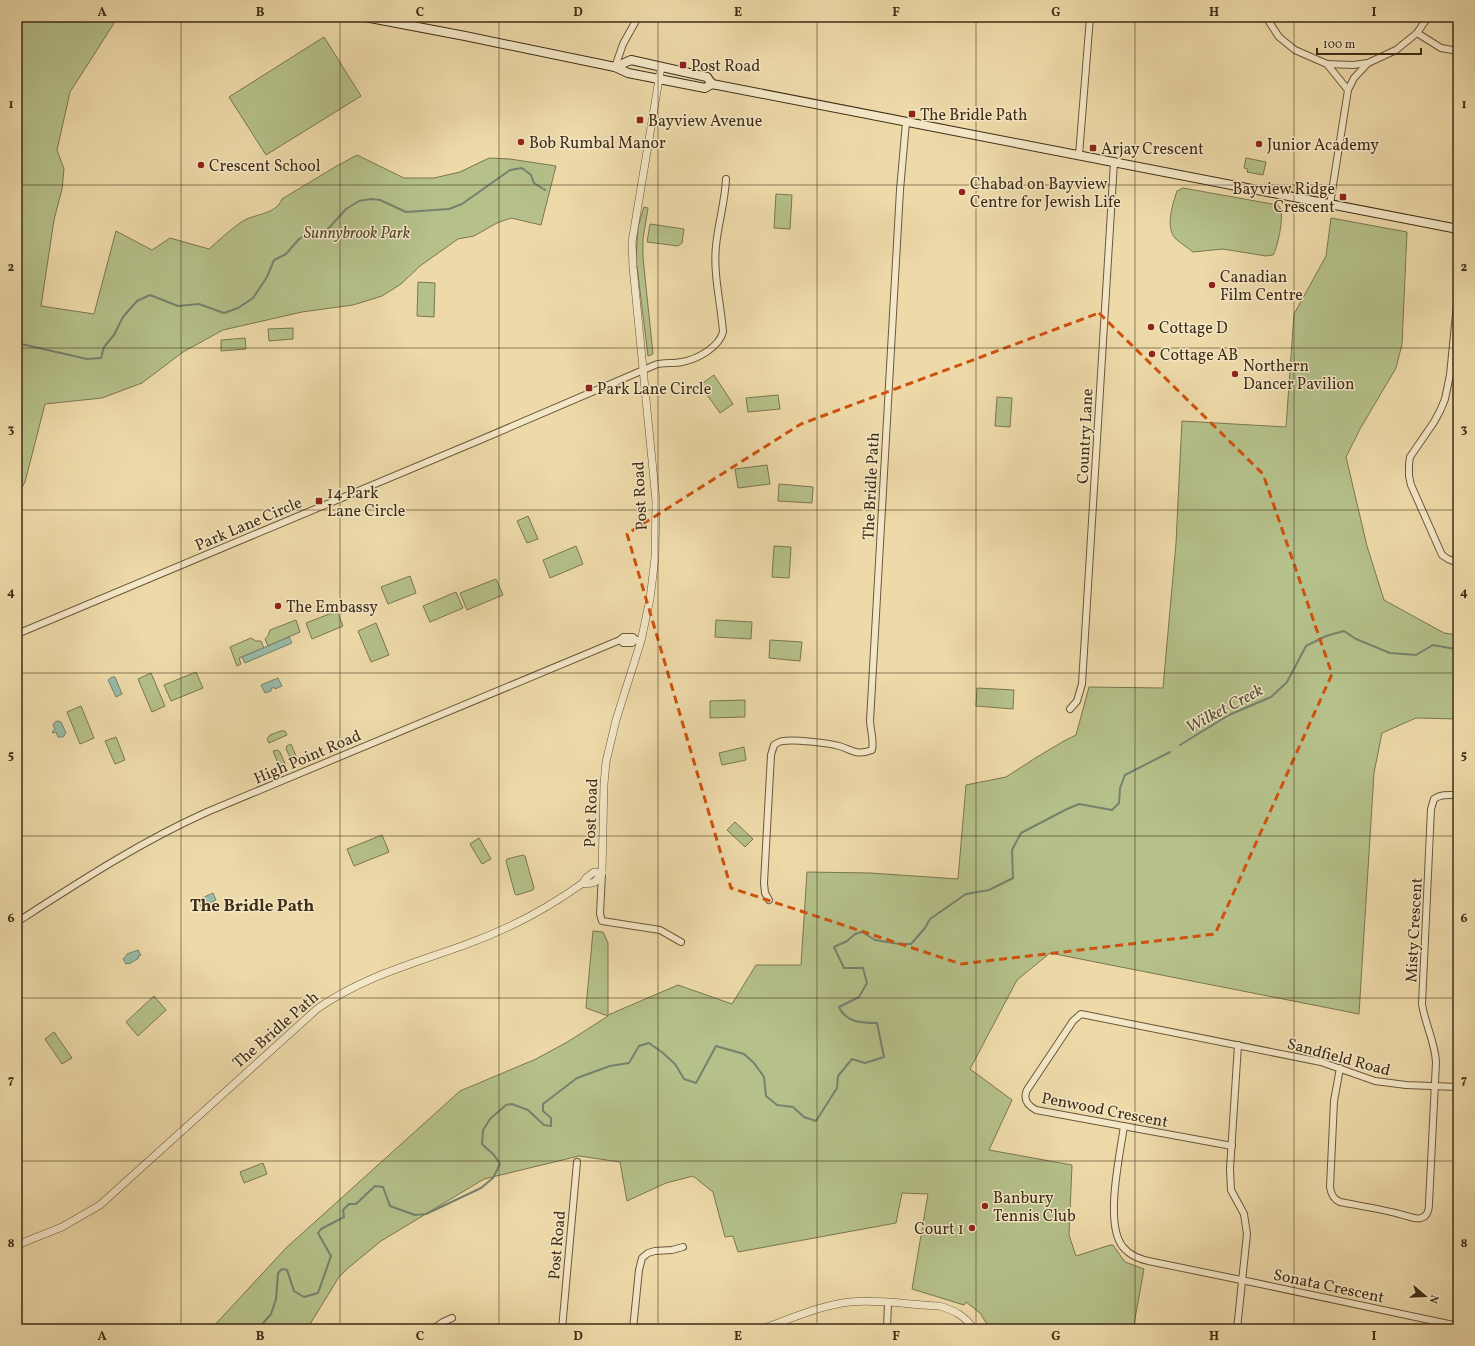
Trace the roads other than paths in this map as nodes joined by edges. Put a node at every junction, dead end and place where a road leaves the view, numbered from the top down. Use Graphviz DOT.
graph roads {
  1 [pos="365,17"];
  2 [pos="638,17"];
  3 [pos="1090,17"];
  4 [pos="1266,17"];
  5 [pos="1428,17"];
  6 [pos="1417,32"];
  7 [pos="1458,51"];
  8 [pos="1368,63"];
  9 [pos="1327,64"];
  10 [pos="615,67"];
  11 [pos="661,67"];
  12 [pos="659,78"];
  13 [pos="712,84"];
  14 [pos="1348,90"];
  15 [pos="906,122"];
  16 [pos="1079,155"];
  17 [pos="1114,162"];
  18 [pos="726,179"];
  19 [pos="1330,204"];
  20 [pos="1458,229"];
  21 [pos="1458,295"];
  22 [pos="643,371"];
  23 [pos="1458,563"];
  24 [pos="17,634"];
  25 [pos="638,641"];
  26 [pos="1070,709"];
  27 [pos="1458,795"];
  28 [pos="602,873"];
  29 [pos="770,900"];
  30 [pos="17,922"];
  31 [pos="681,942"];
  32 [pos="1238,1045"];
  33 [pos="1340,1068"];
  34 [pos="1434,1087"];
  35 [pos="1458,1087"];
  36 [pos="1124,1126"];
  37 [pos="1232,1146"];
  38 [pos="577,1162"];
  39 [pos="17,1245"];
  40 [pos="683,1246"];
  41 [pos="1242,1280"];
  42 [pos="888,1303"];
  43 [pos="452,1318"];
  44 [pos="1458,1326"];
  45 [pos="772,1327"];
  46 [pos="433,1329"];
  47 [pos="562,1329"];
  48 [pos="633,1329"];
  49 [pos="762,1329"];
  50 [pos="887,1329"];
  51 [pos="974,1329"];
  52 [pos="1238,1329"];
  1 -- 10 [label="main road"];
  2 -- 10 [label="street"];
  3 -- 16 [label="street"];
  4 -- 9 [label="street"];
  5 -- 6 [label="street"];
  6 -- 7 [label="street"];
  6 -- 8 [label="street"];
  8 -- 9 [label="street"];
  8 -- 14 [label="street"];
  9 -- 14 [label="street"];
  10 -- 11 [label="main road"];
  10 -- 12 [label="main road"];
  11 -- 12 [label="street, Post Road"];
  11 -- 13 [label="main road"];
  12 -- 13 [label="main road"];
  12 -- 22 [label="street, Post Road"];
  13 -- 15 [label="main road"];
  14 -- 19 [label="street"];
  15 -- 16 [label="main road"];
  15 -- 29 [label="street, The Bridle Path"];
  16 -- 17 [label="main road"];
  17 -- 19 [label="main road"];
  17 -- 26 [label="street, Country Lane"];
  18 -- 22 [label="street, Park Lane Circle"];
  19 -- 20 [label="main road"];
  21 -- 23 [label="street"];
  22 -- 24 [label="street, Park Lane Circle"];
  22 -- 25 [label="street, Post Road"];
  25 -- 28 [label="street, Post Road"];
  25 -- 30 [label="street, High Point Road"];
  27 -- 34 [label="street, Misty Crescent"];
  28 -- 31 [label="street, Post Road"];
  28 -- 39 [label="street, The Bridle Path"];
  32 -- 33 [label="street, Sandfield Road"];
  32 -- 36 [label="street, Penwood Crescent"];
  32 -- 37 [label="street"];
  33 -- 34 [label="street, Sandfield Road"];
  33 -- 34 [label="street"];
  34 -- 35 [label="street, Sandfield Road"];
  36 -- 37 [label="street, Penwood Crescent"];
  36 -- 41 [label="street, Sonata Crescent"];
  37 -- 41 [label="street"];
  38 -- 47 [label="street, Post Road"];
  40 -- 48 [label="street"];
  41 -- 44 [label="street, Sonata Crescent"];
  41 -- 52 [label="street"];
  42 -- 45 [label="street"];
  42 -- 50 [label="street"];
  42 -- 51 [label="street"];
  43 -- 46 [label="street"];
  45 -- 49 [label="street"];
}
